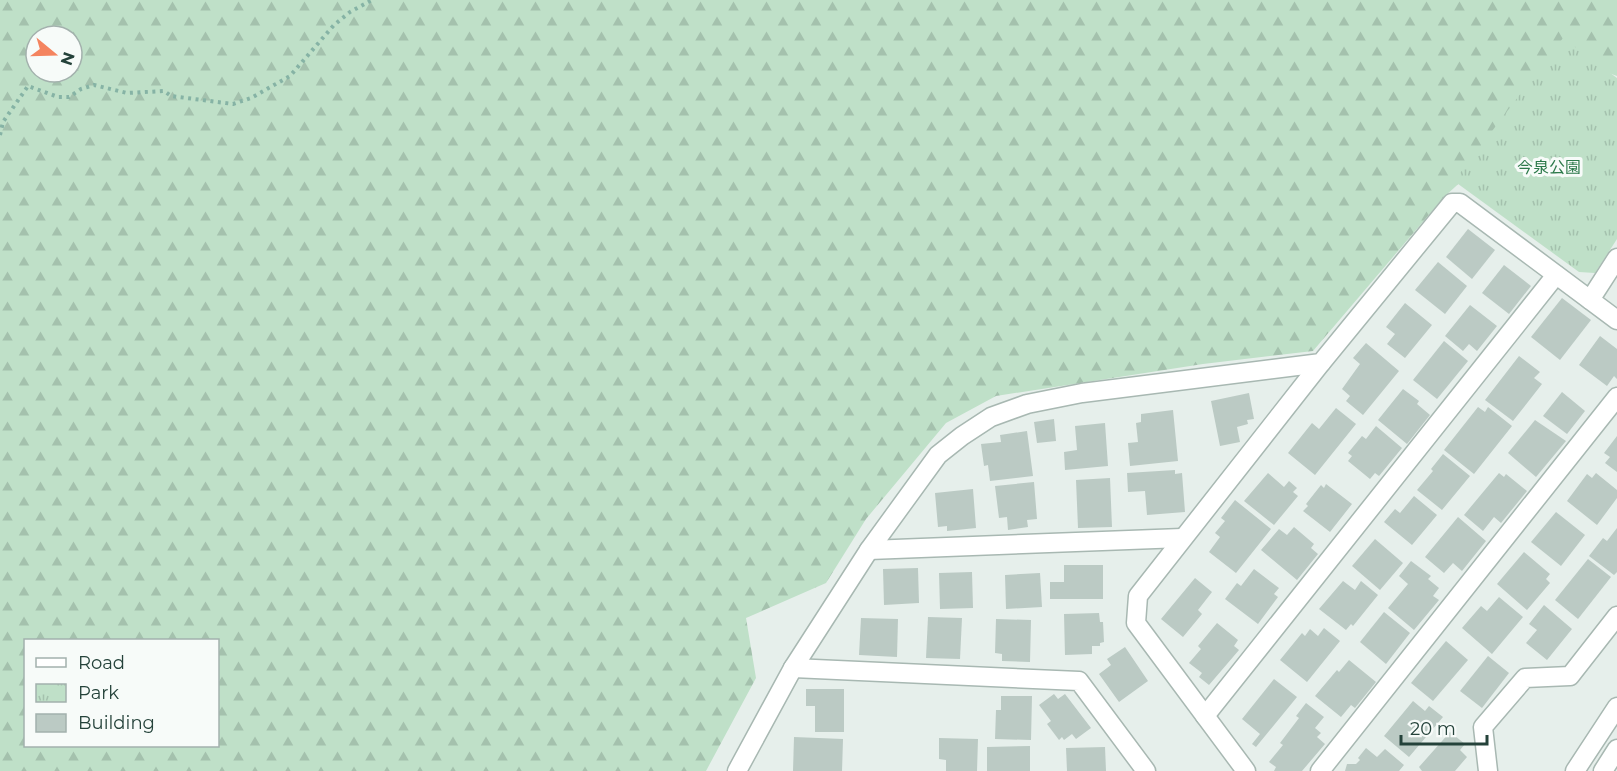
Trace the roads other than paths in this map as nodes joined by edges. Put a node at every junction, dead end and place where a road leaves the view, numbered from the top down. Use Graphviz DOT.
graph roads {
  1 [pos="1617,258"];
  2 [pos="1556,275"];
  3 [pos="1590,300"];
  4 [pos="1617,320"];
  5 [pos="1321,363"];
  6 [pos="1617,397"];
  7 [pos="1182,538"];
  8 [pos="869,550"];
  9 [pos="1617,616"];
  10 [pos="793,668"];
  11 [pos="1617,707"];
  12 [pos="1205,716"];
  13 [pos="1617,749"];
  14 [pos="737,771"];
  15 [pos="1146,771"];
  16 [pos="1246,771"];
  17 [pos="1320,771"];
  18 [pos="1488,771"];
  19 [pos="1575,771"];
  20 [pos="1603,771"];
  1 -- 3 [label="street"];
  2 -- 3 [label="street"];
  2 -- 5 [label="street"];
  2 -- 12 [label="street"];
  3 -- 4 [label="street"];
  5 -- 7 [label="street"];
  5 -- 8 [label="street"];
  6 -- 17 [label="street"];
  7 -- 8 [label="street"];
  7 -- 12 [label="street"];
  8 -- 10 [label="street"];
  9 -- 18 [label="street"];
  10 -- 14 [label="street"];
  10 -- 15 [label="street"];
  11 -- 19 [label="street"];
  12 -- 16 [label="street"];
  13 -- 20 [label="street"];
}
